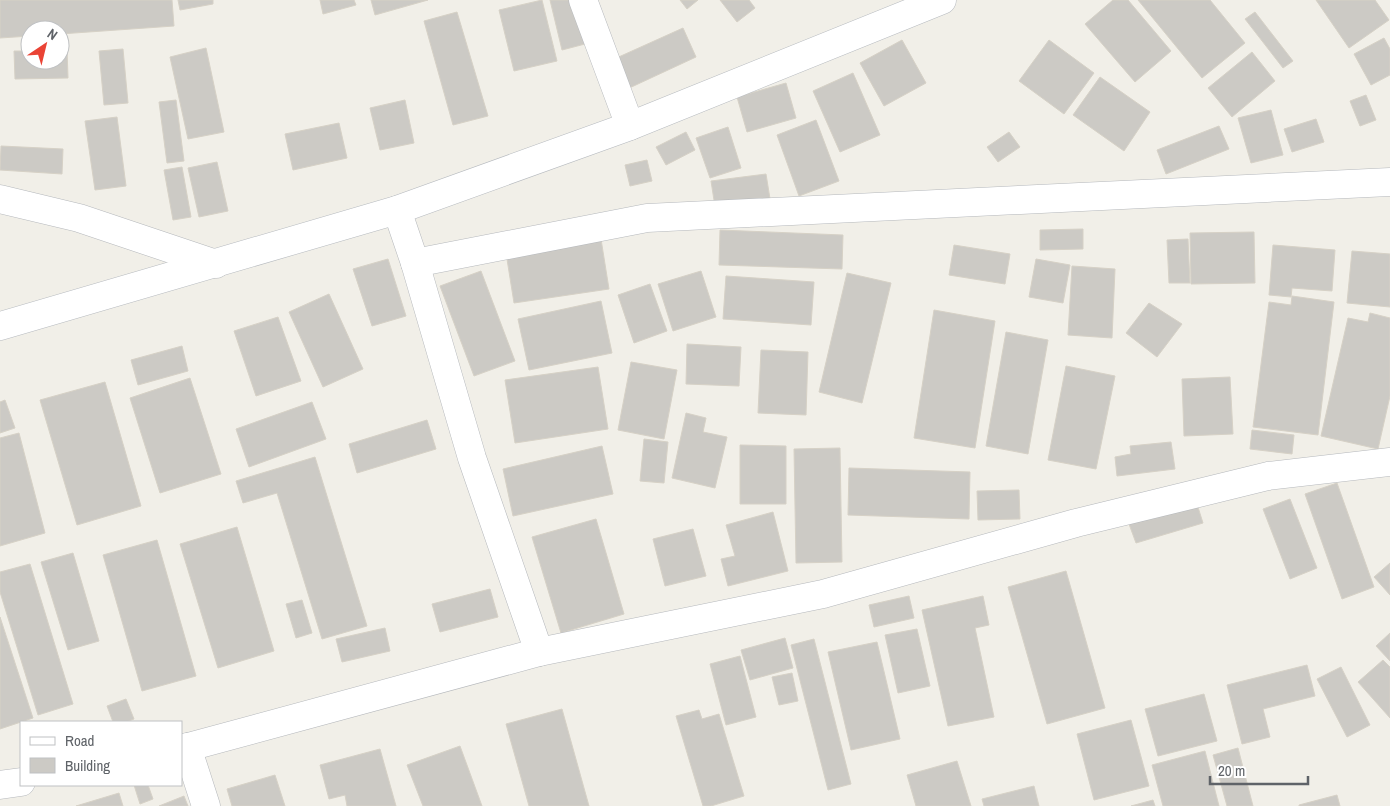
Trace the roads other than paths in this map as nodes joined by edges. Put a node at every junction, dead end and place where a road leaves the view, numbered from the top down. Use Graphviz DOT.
graph roads {
  1 [pos="583,0"];
  2 [pos="942,0"];
  3 [pos="630,126"];
  4 [pos="1390,182"];
  5 [pos="0,199"];
  6 [pos="396,210"];
  7 [pos="416,263"];
  8 [pos="216,264"];
  9 [pos="0,326"];
  10 [pos="1390,462"];
  11 [pos="539,652"];
  12 [pos="184,748"];
  13 [pos="20,782"];
  14 [pos="0,785"];
  15 [pos="206,806"];
  1 -- 3 [label="street"];
  2 -- 3 [label="street"];
  3 -- 6 [label="street"];
  4 -- 7 [label="street"];
  5 -- 8 [label="street"];
  6 -- 7 [label="street"];
  6 -- 8 [label="street"];
  7 -- 11 [label="street"];
  8 -- 9 [label="street"];
  10 -- 11 [label="street"];
  11 -- 12 [label="street"];
  12 -- 15 [label="street"];
  13 -- 14 [label="street"];
}
